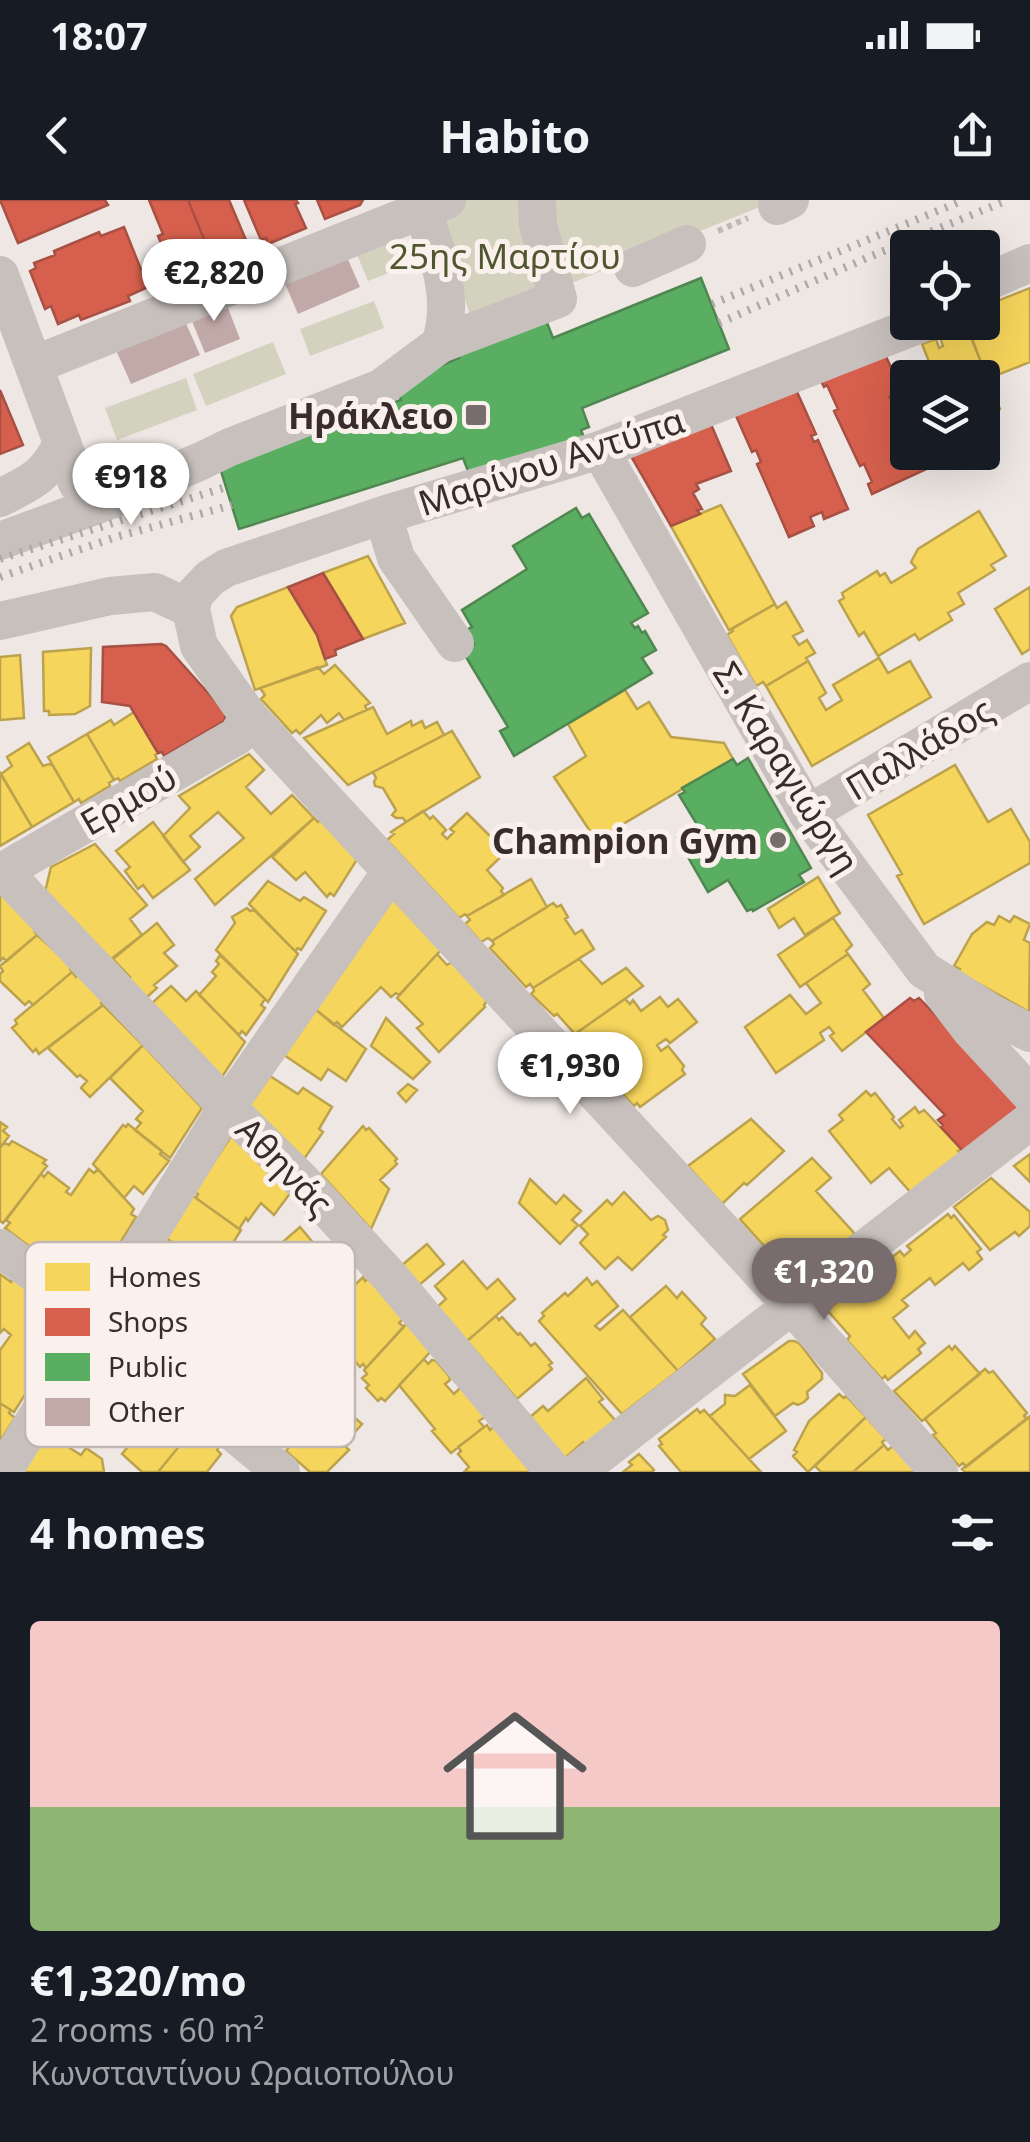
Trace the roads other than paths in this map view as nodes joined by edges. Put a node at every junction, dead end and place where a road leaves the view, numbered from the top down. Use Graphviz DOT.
graph roads {
  1 [pos="536,200"];
  2 [pos="429,203"];
  3 [pos="687,244"];
  4 [pos="1030,263"];
  5 [pos="632,268"];
  6 [pos="0,275"];
  7 [pos="1000,276"];
  8 [pos="890,335"];
  9 [pos="440,344"];
  10 [pos="822,352"];
  11 [pos="34,365"];
  12 [pos="686,404"];
  13 [pos="62,442"];
  14 [pos="600,450"];
  15 [pos="0,498"];
  16 [pos="111,500"];
  17 [pos="383,515"];
  18 [pos="0,540"];
  19 [pos="191,609"];
  20 [pos="0,621"];
  21 [pos="455,642"];
  22 [pos="1030,681"];
  23 [pos="249,718"];
  24 [pos="808,814"];
  25 [pos="2,872"];
  26 [pos="390,873"];
  27 [pos="924,970"];
  28 [pos="1030,1034"];
  29 [pos="1030,1094"];
  30 [pos="227,1107"];
  31 [pos="1030,1121"];
  32 [pos="144,1242"];
  33 [pos="0,1248"];
  34 [pos="25,1266"];
  35 [pos="792,1306"];
  36 [pos="25,1436"];
  37 [pos="251,1447"];
  38 [pos="3,1472"];
  39 [pos="281,1472"];
  40 [pos="554,1472"];
  41 [pos="577,1472"];
  42 [pos="940,1472"];
  1 -- 9 [label="street"];
  2 -- 9 [label="street"];
  2 -- 11 [label="street"];
  3 -- 5 [label="street"];
  4 -- 7 [label="street"];
  6 -- 11 [label="street"];
  8 -- 14 [label="street, Μαρίνου Αντύπα"];
  9 -- 16 [label="street"];
  10 -- 12 [label="street"];
  11 -- 13 [label="street"];
  13 -- 15 [label="street"];
  13 -- 16 [label="street"];
  14 -- 17 [label="street, Μαρίνου Αντύπα"];
  14 -- 24 [label="street, Σ. Καραγιώργη"];
  16 -- 18 [label="street"];
  17 -- 19 [label="street, Μαρίνου Αντύπα"];
  17 -- 21 [label="street"];
  19 -- 20 [label="street"];
  19 -- 23 [label="street"];
  22 -- 24 [label="street, Παλλάδος"];
  23 -- 25 [label="street, Ερμού"];
  23 -- 26 [label="street"];
  24 -- 27 [label="street, Σ. Καραγιώργη"];
  25 -- 30 [label="street, Αθηνάς"];
  26 -- 30 [label="street"];
  26 -- 35 [label="street"];
  27 -- 28 [label="street, Σ. Καραγιώργη"];
  27 -- 29 [label="street"];
  30 -- 32 [label="street"];
  30 -- 40 [label="street, Αθηνάς"];
  31 -- 35 [label="street"];
  33 -- 34 [label="street"];
  35 -- 41 [label="street"];
  35 -- 42 [label="street"];
  36 -- 38 [label="street"];
  37 -- 39 [label="street"];
}
